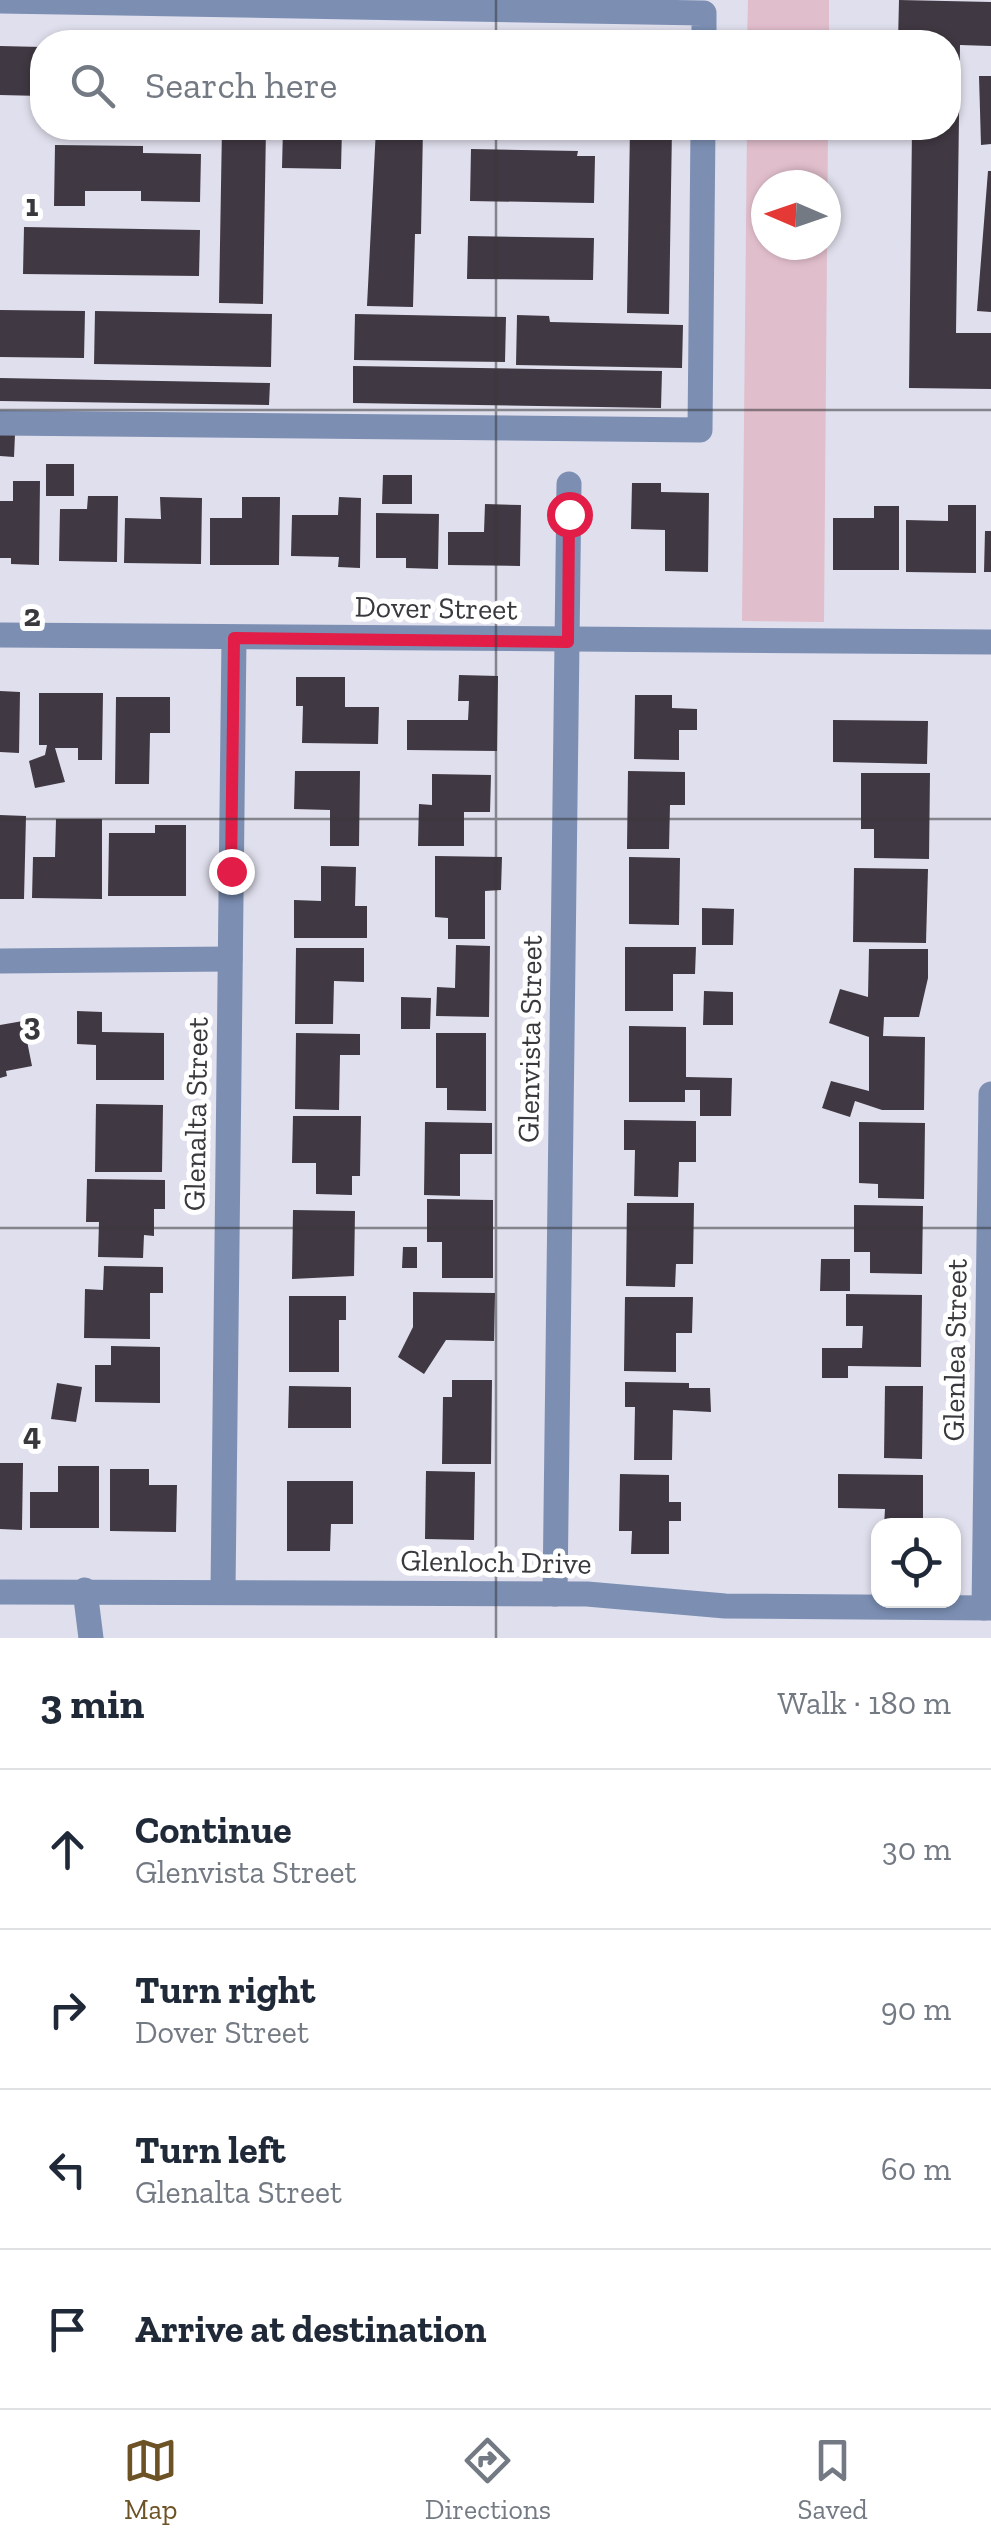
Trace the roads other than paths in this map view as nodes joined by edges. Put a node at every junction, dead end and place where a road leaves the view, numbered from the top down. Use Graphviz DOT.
graph roads {
  1 [pos="0,1"];
  2 [pos="187,2"];
  3 [pos="573,6"];
  4 [pos="704,6"];
  5 [pos="703,140"];
  6 [pos="0,423"];
  7 [pos="570,484"];
  8 [pos="0,635"];
  9 [pos="234,638"];
  10 [pos="568,642"];
  11 [pos="991,642"];
  12 [pos="230,959"];
  13 [pos="0,962"];
  14 [pos="991,1094"];
  15 [pos="84,1590"];
  16 [pos="223,1591"];
  17 [pos="0,1592"];
  18 [pos="554,1594"];
  19 [pos="987,1608"];
  20 [pos="90,1638"];
  1 -- 2 [label="street"];
  2 -- 3 [label="street"];
  3 -- 4 [label="street"];
  5 -- 6 [label="street"];
  7 -- 10 [label="street, Glenvista Street"];
  8 -- 9 [label="street, Dover Street"];
  9 -- 10 [label="street, Dover Street"];
  9 -- 12 [label="street, Glenalta Street"];
  10 -- 11 [label="street, Dover Street"];
  10 -- 18 [label="street, Glenvista Street"];
  12 -- 13 [label="street"];
  12 -- 16 [label="street, Glenalta Street"];
  14 -- 19 [label="street, Glenlea Street"];
  15 -- 16 [label="street, Glenloch Drive"];
  15 -- 17 [label="street, Glenloch Drive"];
  15 -- 20 [label="street"];
  16 -- 18 [label="street, Glenloch Drive"];
  18 -- 19 [label="street, Glenloch Drive"];
}
